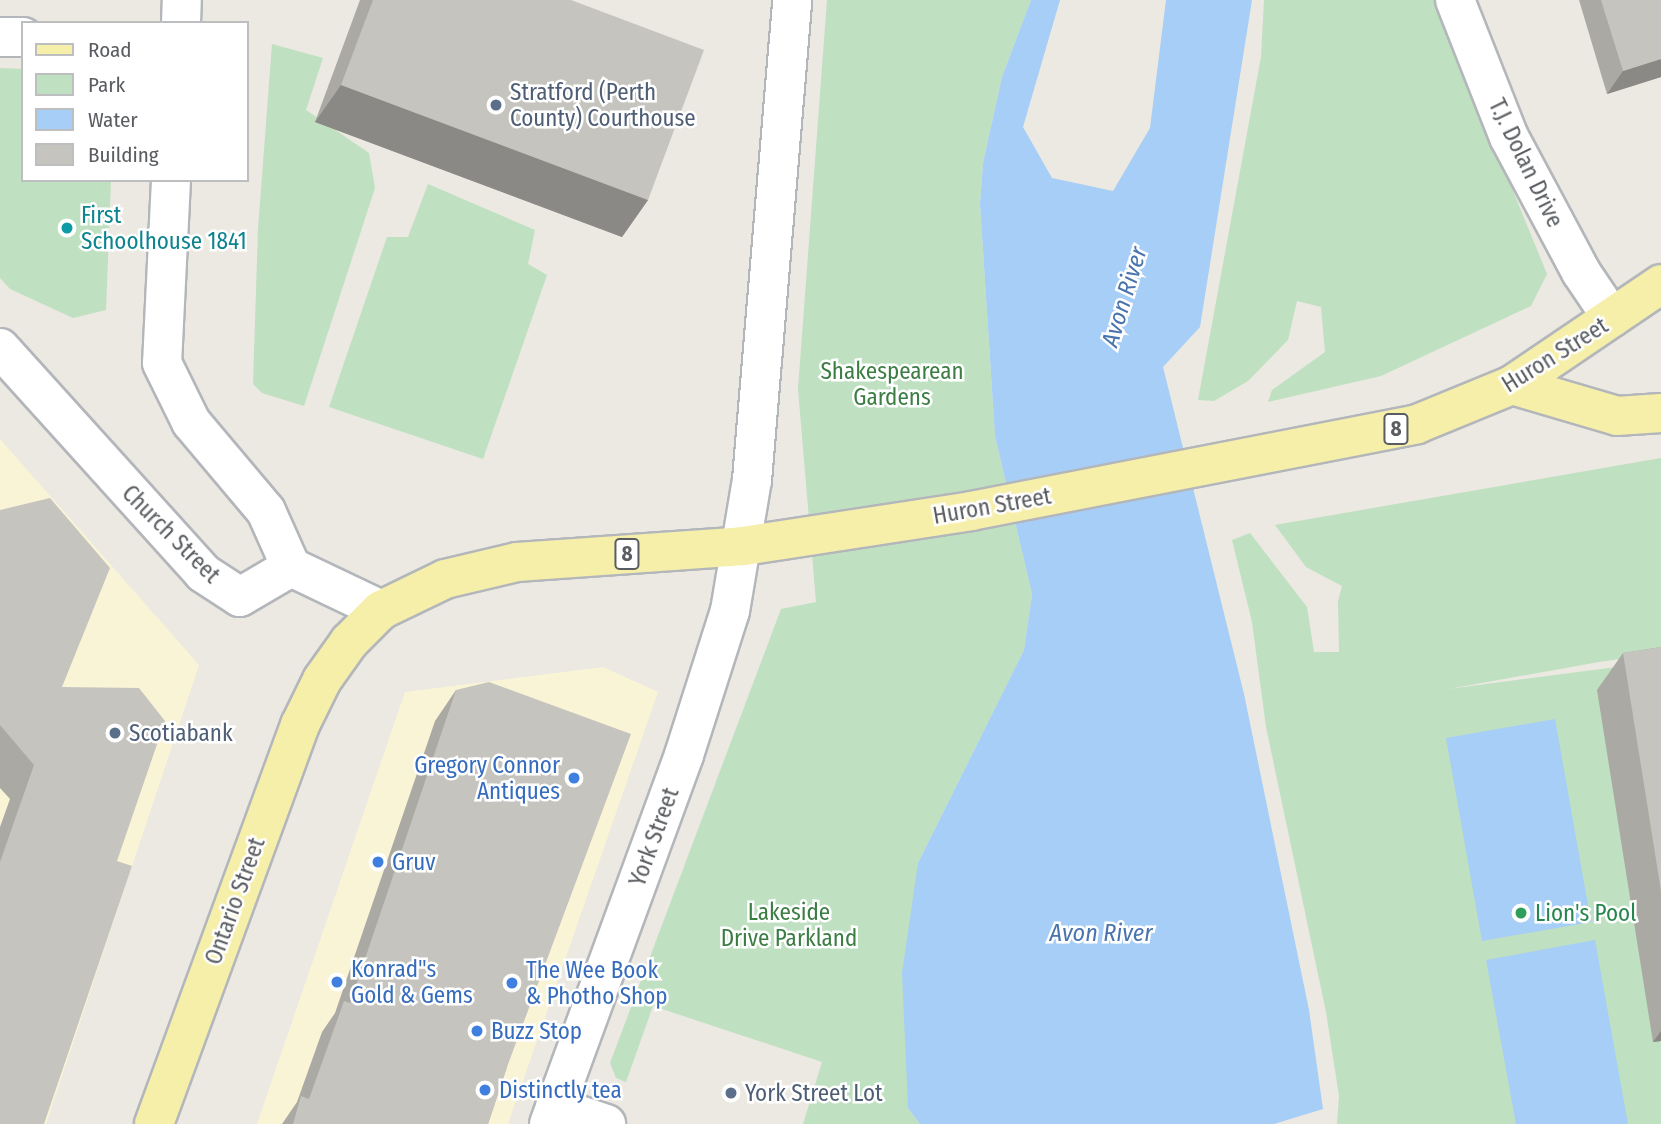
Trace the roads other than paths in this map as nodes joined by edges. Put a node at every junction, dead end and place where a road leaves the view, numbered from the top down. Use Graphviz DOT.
graph roads {
  1 [pos="183,0"];
  2 [pos="792,0"];
  3 [pos="1455,0"];
  4 [pos="181,21"];
  5 [pos="0,37"];
  6 [pos="21,37"];
  7 [pos="171,182"];
  8 [pos="1661,284"];
  9 [pos="1612,318"];
  10 [pos="0,348"];
  11 [pos="1512,385"];
  12 [pos="1661,413"];
  13 [pos="743,546"];
  14 [pos="291,567"];
  15 [pos="381,610"];
  16 [pos="322,680"];
  17 [pos="552,1115"];
  18 [pos="154,1124"];
  19 [pos="606,1124"];
  1 -- 4 [label="street"];
  2 -- 13 [label="street, York Street"];
  3 -- 9 [label="street, T.J. Dolan Drive"];
  5 -- 6 [label="street"];
  7 -- 14 [label="street"];
  8 -- 9 [label="main road, Huron Street / 8"];
  9 -- 11 [label="main road, Huron Street / 8"];
  10 -- 14 [label="street, Church Street"];
  11 -- 12 [label="main road"];
  11 -- 13 [label="main road, Huron Street / 8"];
  13 -- 15 [label="main road, Huron Street / 8"];
  13 -- 17 [label="street, York Street"];
  14 -- 15 [label="street"];
  15 -- 16 [label="main road, Huron Street / 8"];
  16 -- 18 [label="main road, Ontario Street / 8"];
  17 -- 19 [label="street"];
}
